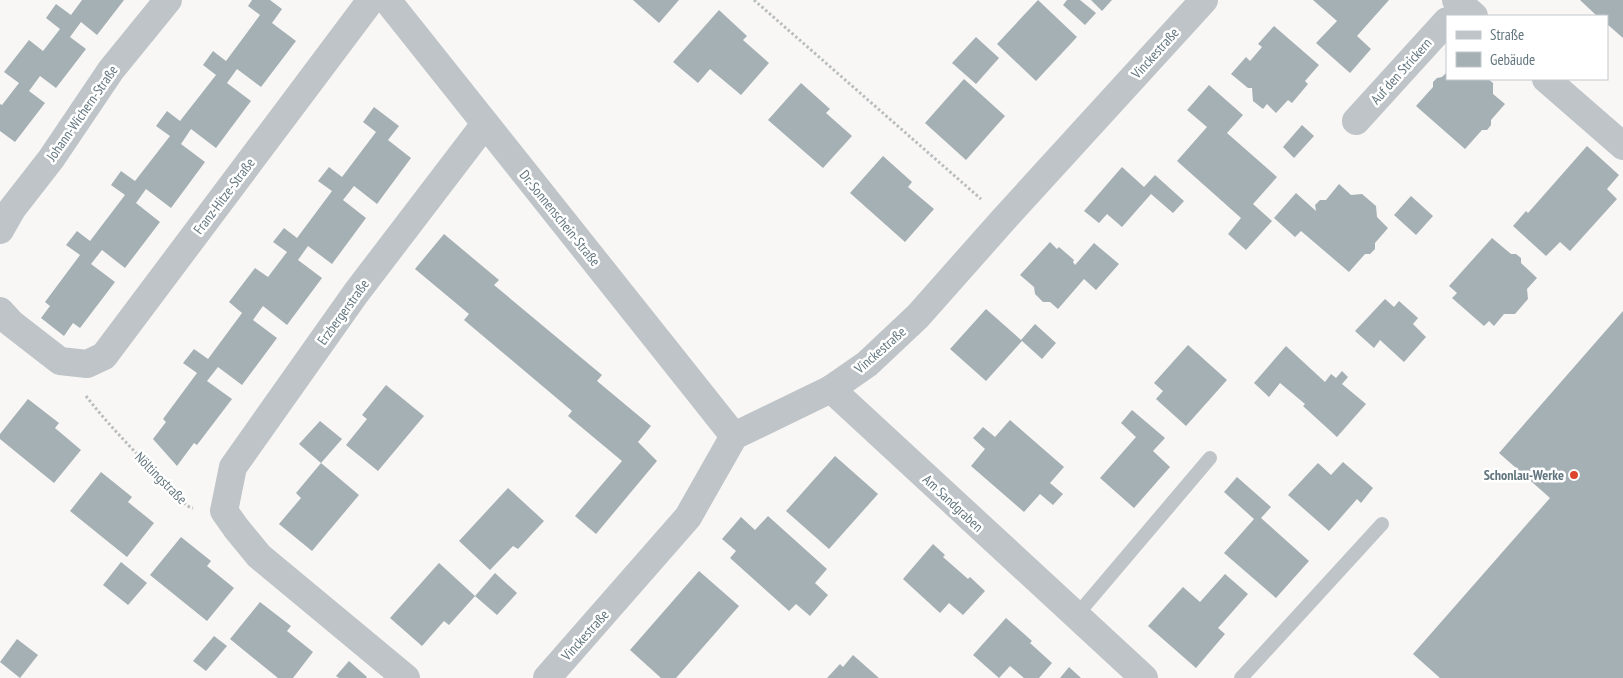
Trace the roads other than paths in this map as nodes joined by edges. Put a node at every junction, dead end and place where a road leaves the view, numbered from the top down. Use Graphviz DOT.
graph roads {
  1 [pos="168,0"];
  2 [pos="371,0"];
  3 [pos="387,0"];
  4 [pos="1204,0"];
  5 [pos="1446,25"];
  6 [pos="1547,80"];
  7 [pos="1356,121"];
  8 [pos="485,124"];
  9 [pos="1623,146"];
  10 [pos="0,230"];
  11 [pos="0,311"];
  12 [pos="831,389"];
  13 [pos="734,436"];
  14 [pos="1210,458"];
  15 [pos="1382,524"];
  16 [pos="1076,616"];
  17 [pos="406,678"];
  18 [pos="547,678"];
  19 [pos="1144,678"];
  20 [pos="1241,678"];
  1 -- 10 [label="street, Johann-Wichern-Straße"];
  2 -- 11 [label="street, Franz-Hitze-Straße"];
  3 -- 8 [label="street, Dr.-Sonnenschein-Straße"];
  4 -- 12 [label="street, Vinckestraße"];
  5 -- 7 [label="street, Auf den Strickern"];
  6 -- 9 [label="street"];
  8 -- 13 [label="street, Dr.-Sonnenschein-Straße"];
  8 -- 17 [label="street, Erzbergerstraße"];
  12 -- 13 [label="street, Vinckestraße"];
  12 -- 16 [label="street, Am Sandgraben"];
  13 -- 18 [label="street, Vinckestraße"];
  14 -- 16 [label="lane"];
  15 -- 20 [label="lane"];
  16 -- 19 [label="street, Am Sandgraben"];
}
